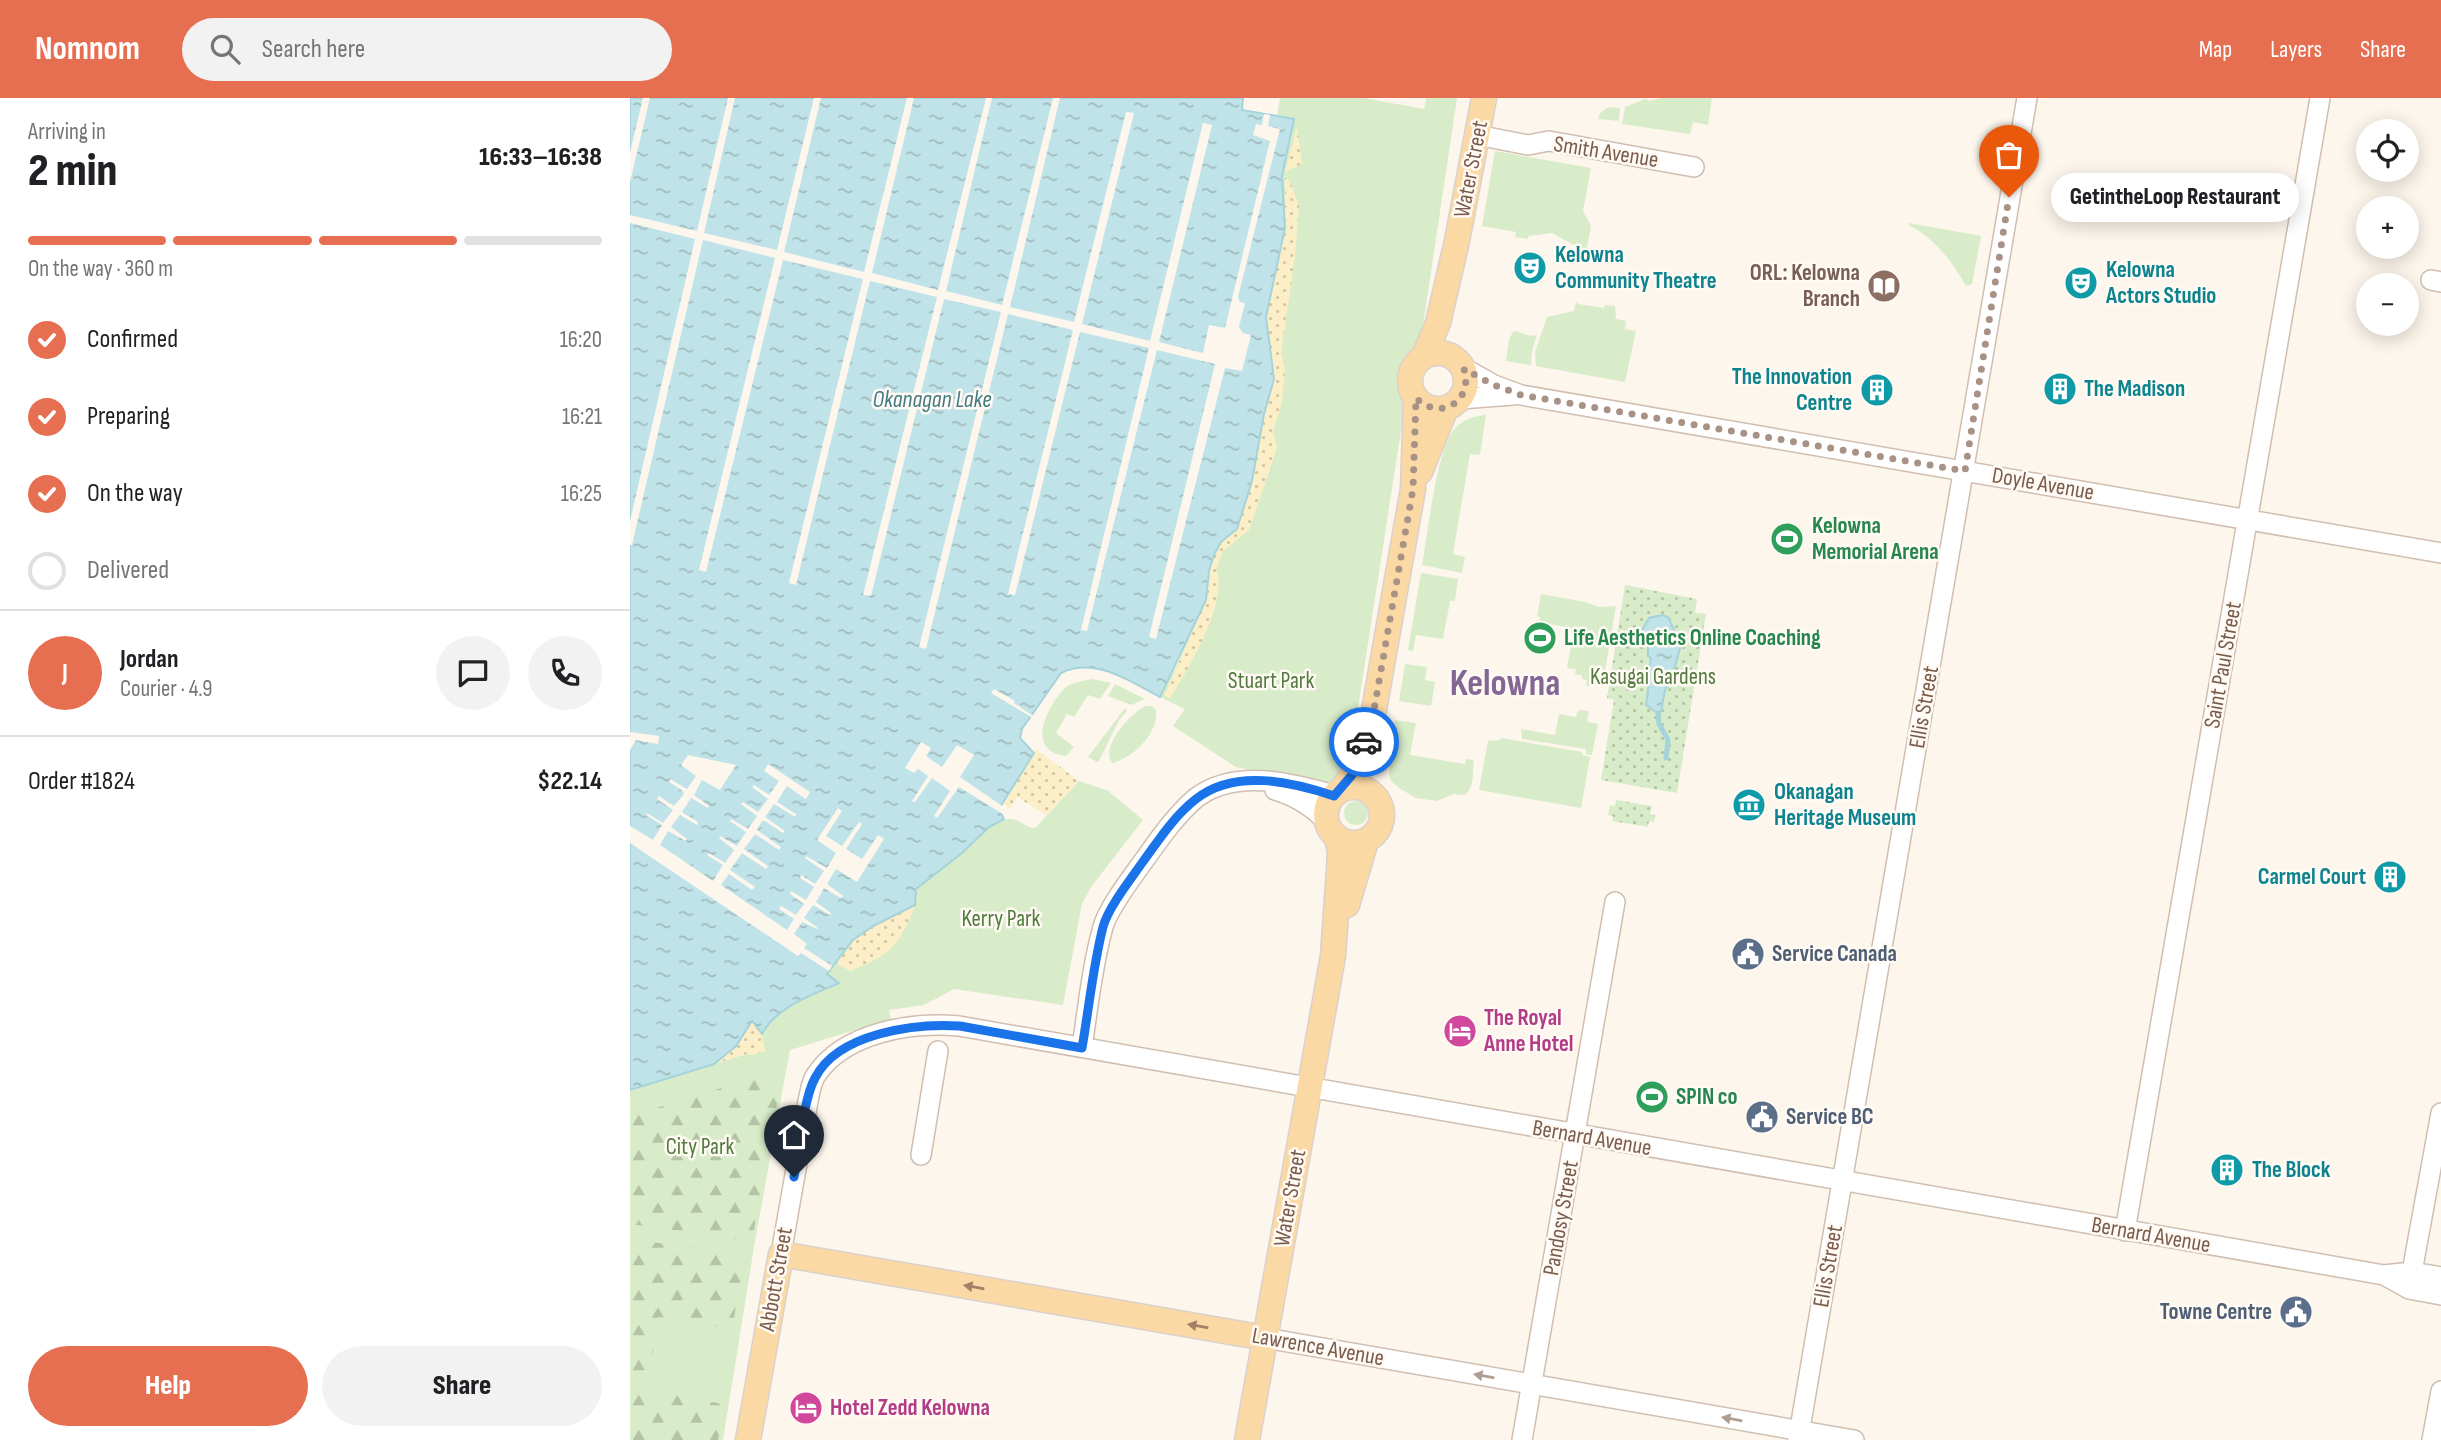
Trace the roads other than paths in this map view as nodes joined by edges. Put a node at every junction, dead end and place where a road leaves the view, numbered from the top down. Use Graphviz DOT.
graph roads {
  1 [pos="1484,98"];
  2 [pos="2027,98"];
  3 [pos="2320,98"];
  4 [pos="1477,135"];
  5 [pos="1693,167"];
  6 [pos="1457,241"];
  7 [pos="1424,356"];
  8 [pos="1459,363"];
  9 [pos="1521,395"];
  10 [pos="1416,398"];
  11 [pos="1453,403"];
  12 [pos="1965,471"];
  13 [pos="1413,489"];
  14 [pos="2248,519"];
  15 [pos="2441,553"];
  16 [pos="1374,710"];
  17 [pos="1247,781"];
  18 [pos="1338,792"];
  19 [pos="1375,796"];
  20 [pos="1331,829"];
  21 [pos="1366,841"];
  22 [pos="1614,908"];
  23 [pos="1333,956"];
  24 [pos="1082,1048"];
  25 [pos="938,1051"];
  26 [pos="814,1078"];
  27 [pos="1309,1088"];
  28 [pos="2441,1113"];
  29 [pos="1575,1135"];
  30 [pos="921,1155"];
  31 [pos="1842,1181"];
  32 [pos="2125,1231"];
  33 [pos="781,1254"];
  34 [pos="2412,1272"];
  35 [pos="2384,1275"];
  36 [pos="2441,1277"];
  37 [pos="2441,1294"];
  38 [pos="1265,1338"];
  39 [pos="1532,1384"];
  40 [pos="2441,1391"];
  41 [pos="1799,1435"];
  42 [pos="748,1440"];
  43 [pos="1247,1440"];
  44 [pos="1522,1440"];
  45 [pos="1854,1440"];
  46 [pos="2432,1440"];
  1 -- 4 [label="main road, Water Street"];
  2 -- 12 [label="street, Ellis Street"];
  3 -- 14 [label="street, Saint Paul Street"];
  4 -- 5 [label="street, Smith Avenue"];
  4 -- 6 [label="main road, Water Street"];
  6 -- 7 [label="main road, Water Street"];
  6 -- 8 [label="main road, Water Street"];
  7 -- 8 [label="main road"];
  7 -- 10 [label="main road"];
  8 -- 9 [label="street, Doyle Avenue"];
  8 -- 11 [label="main road"];
  9 -- 11 [label="street, Doyle Avenue"];
  9 -- 12 [label="street, Doyle Avenue"];
  10 -- 11 [label="main road"];
  10 -- 13 [label="main road"];
  11 -- 13 [label="main road"];
  12 -- 14 [label="street, Doyle Avenue"];
  12 -- 31 [label="street, Ellis Street"];
  13 -- 16 [label="main road"];
  14 -- 15 [label="street, Doyle Avenue"];
  14 -- 32 [label="street, Saint Paul Street"];
  16 -- 18 [label="main road"];
  16 -- 19 [label="main road"];
  17 -- 18 [label="street"];
  17 -- 20 [label="street"];
  17 -- 24 [label="street"];
  18 -- 19 [label="main road"];
  18 -- 20 [label="main road"];
  19 -- 21 [label="main road"];
  20 -- 21 [label="main road"];
  20 -- 23 [label="main road, Water Street"];
  21 -- 23 [label="main road, Water Street"];
  22 -- 29 [label="street, Pandosy Street"];
  23 -- 27 [label="main road, Water Street"];
  24 -- 26 [label="street, Bernard Avenue"];
  24 -- 27 [label="street, Bernard Avenue"];
  25 -- 30 [label="street"];
  26 -- 33 [label="street, Abbott Street"];
  27 -- 29 [label="street, Bernard Avenue"];
  27 -- 38 [label="main road, Water Street"];
  28 -- 34 [label="street"];
  29 -- 31 [label="street, Bernard Avenue"];
  29 -- 39 [label="street, Pandosy Street"];
  31 -- 32 [label="street, Bernard Avenue"];
  31 -- 41 [label="street, Ellis Street"];
  32 -- 35 [label="street, Bernard Avenue"];
  38 -- 33 [label="main road, Lawrence Avenue, one-way"];
  33 -- 42 [label="main road, Abbott Street"];
  34 -- 35 [label="street, Bernard Avenue"];
  34 -- 36 [label="street, Bernard Avenue"];
  35 -- 37 [label="street, Bernard Avenue"];
  39 -- 38 [label="street, Lawrence Avenue, one-way"];
  38 -- 43 [label="main road, Water Street"];
  41 -- 39 [label="street, Lawrence Avenue, one-way"];
  39 -- 44 [label="street, Pandosy Street"];
  40 -- 46 [label="street"];
  41 -- 45 [label="street, Lawrence Avenue"];
}
